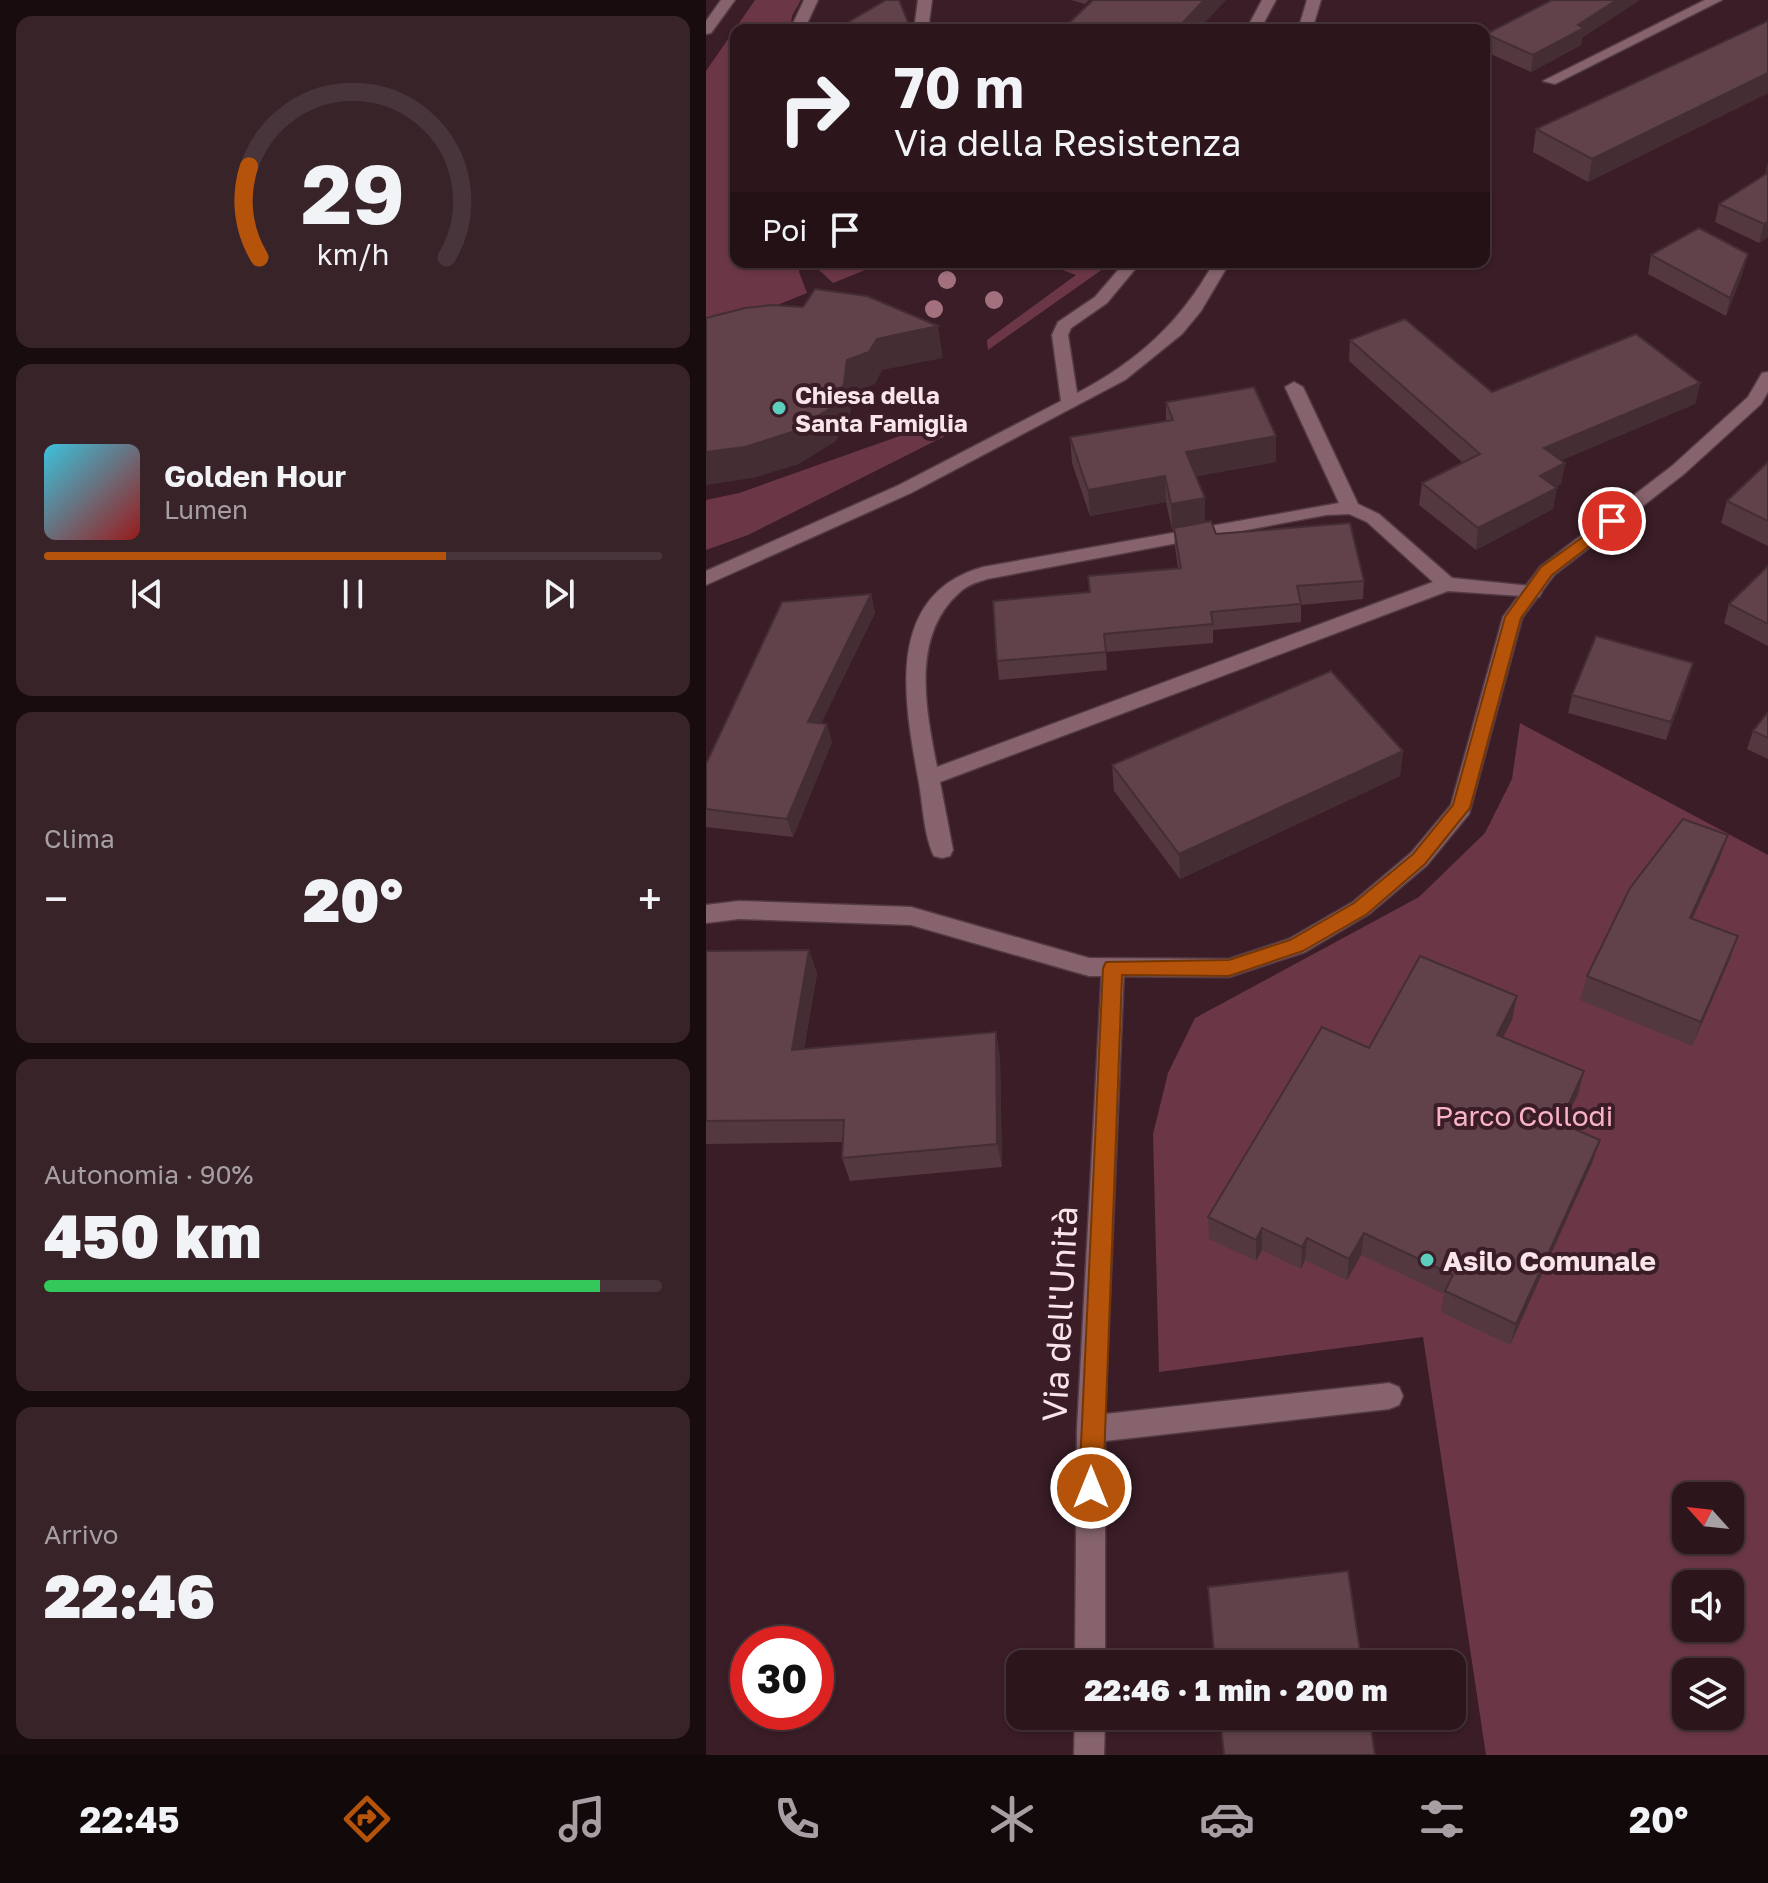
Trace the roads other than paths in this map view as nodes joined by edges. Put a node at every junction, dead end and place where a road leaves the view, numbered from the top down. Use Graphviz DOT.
graph roads {
  1 [pos="728,0"];
  2 [pos="811,0"];
  3 [pos="925,0"];
  4 [pos="1269,0"];
  5 [pos="1314,0"];
  6 [pos="1715,0"];
  7 [pos="800,24"];
  8 [pos="921,24"];
  9 [pos="1256,24"];
  10 [pos="1307,24"];
  11 [pos="706,30"];
  12 [pos="1550,81"];
  13 [pos="1128,268"];
  14 [pos="1219,268"];
  15 [pos="1768,377"];
  16 [pos="1294,387"];
  17 [pos="1070,403"];
  18 [pos="1351,508"];
  19 [pos="706,579"];
  20 [pos="1447,584"];
  21 [pos="1532,592"];
  22 [pos="929,778"];
  23 [pos="942,850"];
  24 [pos="706,914"];
  25 [pos="1113,968"];
  26 [pos="1389,1396"];
  27 [pos="1091,1429"];
  28 [pos="1090,1650"];
  29 [pos="1090,1730"];
  30 [pos="1089,1755"];
  1 -- 11 [label="street"];
  2 -- 7 [label="street"];
  3 -- 8 [label="street"];
  4 -- 9 [label="street"];
  5 -- 10 [label="street"];
  6 -- 12 [label="street"];
  13 -- 17 [label="street"];
  14 -- 17 [label="street"];
  15 -- 21 [label="street"];
  16 -- 18 [label="street"];
  17 -- 19 [label="street"];
  18 -- 20 [label="street"];
  18 -- 22 [label="street"];
  20 -- 21 [label="street"];
  20 -- 22 [label="street"];
  21 -- 25 [label="street"];
  22 -- 23 [label="street"];
  24 -- 25 [label="street"];
  25 -- 27 [label="street, Via dell'Unità"];
  26 -- 27 [label="street"];
  27 -- 28 [label="street, Via dell'Unità"];
  29 -- 30 [label="street"];
}
